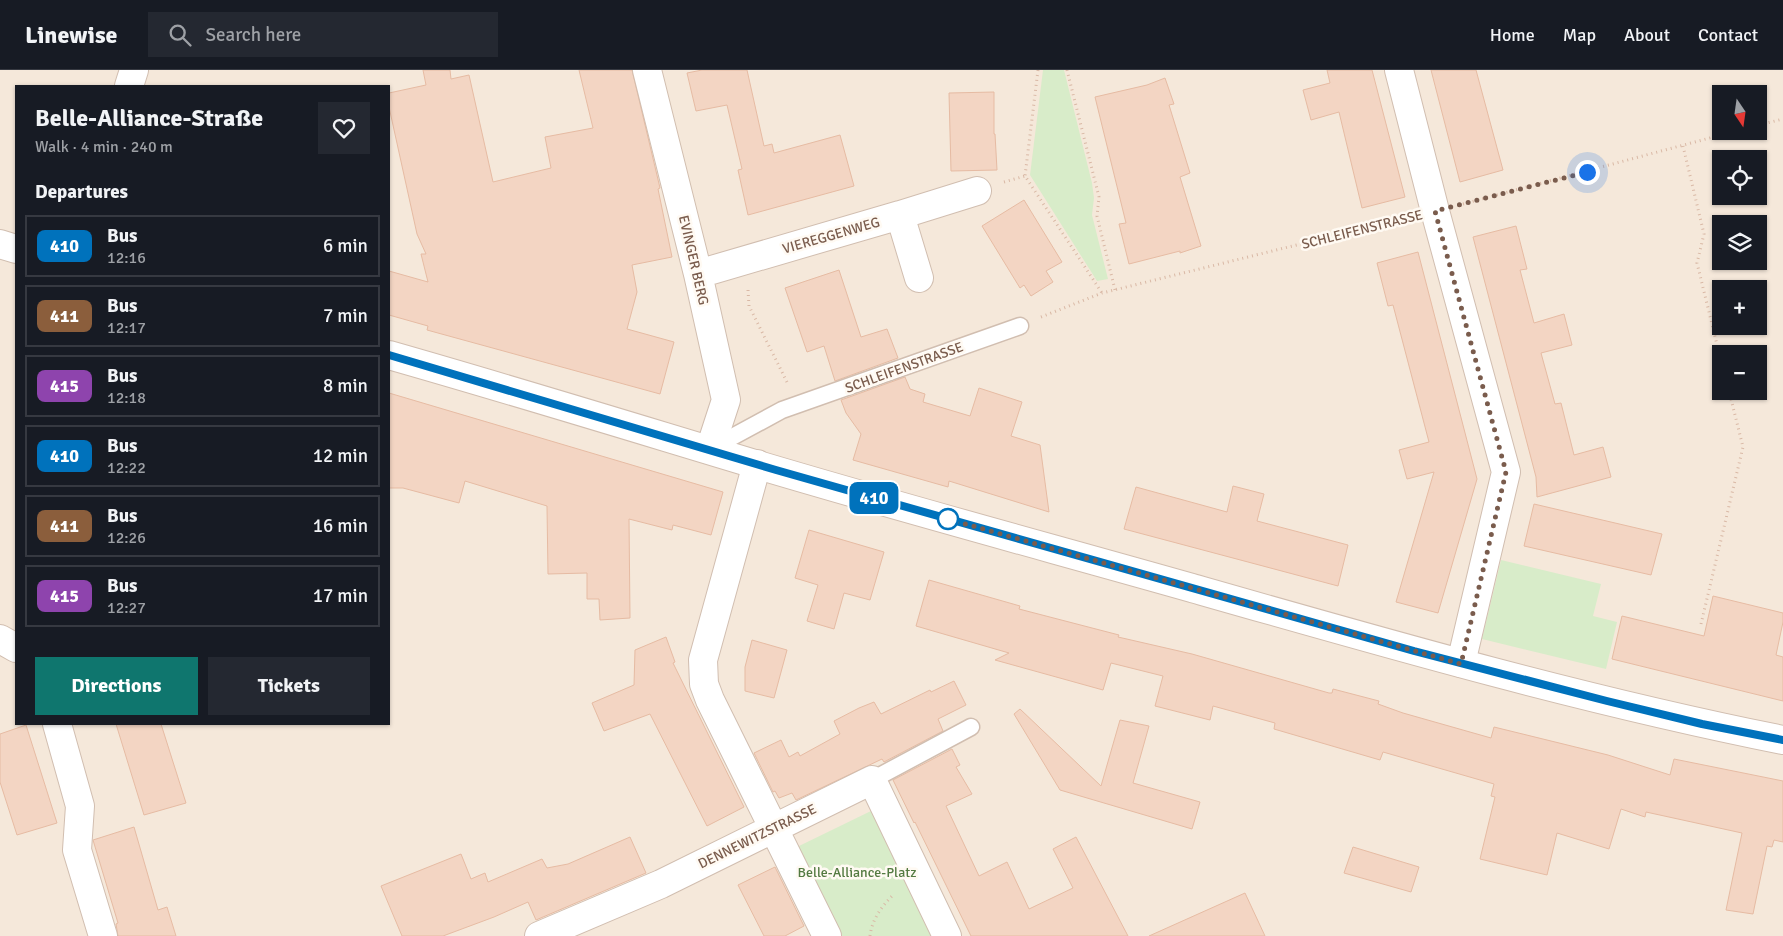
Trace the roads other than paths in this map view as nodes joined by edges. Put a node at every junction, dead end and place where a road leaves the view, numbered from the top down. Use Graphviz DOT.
graph roads {
  1 [pos="134,70"];
  2 [pos="648,70"];
  3 [pos="1399,70"];
  4 [pos="129,85"];
  5 [pos="977,191"];
  6 [pos="900,215"];
  7 [pos="0,244"];
  8 [pos="15,249"];
  9 [pos="698,274"];
  10 [pos="919,278"];
  11 [pos="1020,326"];
  12 [pos="390,355"];
  13 [pos="710,450"];
  14 [pos="757,464"];
  15 [pos="1461,664"];
  16 [pos="58,725"];
  17 [pos="971,727"];
  18 [pos="1783,740"];
  19 [pos="872,780"];
  20 [pos="773,828"];
  21 [pos="103,936"];
  22 [pos="539,936"];
  23 [pos="827,936"];
  24 [pos="947,936"];
  1 -- 4 [label="street"];
  2 -- 9 [label="street, EVINGER BERG"];
  3 -- 15 [label="street"];
  5 -- 6 [label="street"];
  6 -- 9 [label="street, VIEREGGENWEG"];
  6 -- 10 [label="street"];
  7 -- 8 [label="street"];
  9 -- 13 [label="street, EVINGER BERG"];
  11 -- 13 [label="lane, SCHLEIFENSTRASSE"];
  12 -- 13 [label="street"];
  13 -- 14 [label="street"];
  14 -- 15 [label="street"];
  14 -- 20 [label="street"];
  15 -- 18 [label="street"];
  16 -- 21 [label="street"];
  17 -- 19 [label="lane, DENNEWITZSTRASSE"];
  19 -- 20 [label="street, DENNEWITZSTRASSE"];
  19 -- 24 [label="street"];
  20 -- 22 [label="street, DENNEWITZSTRASSE"];
  20 -- 23 [label="street"];
}
